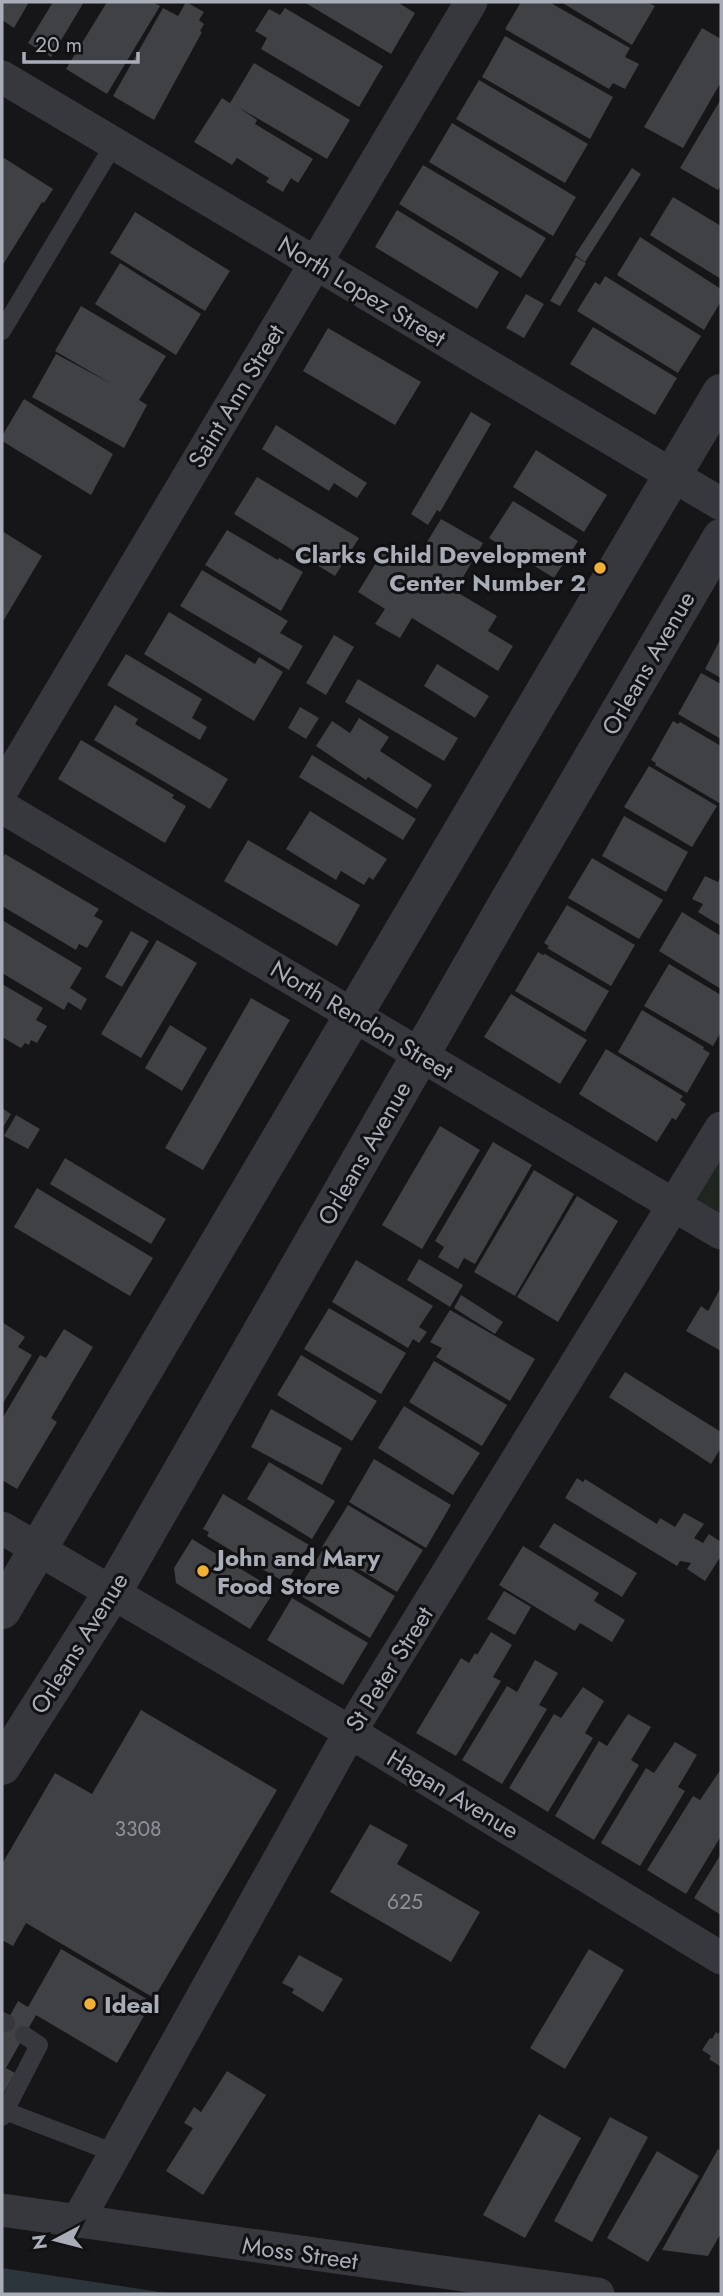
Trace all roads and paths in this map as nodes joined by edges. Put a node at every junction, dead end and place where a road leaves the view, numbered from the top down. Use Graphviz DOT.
graph roads {
  1 [pos="471,2"];
  2 [pos="2,77"];
  3 [pos="114,144"];
  4 [pos="315,263"];
  5 [pos="2,331"];
  6 [pos="721,393"];
  7 [pos="673,475"];
  8 [pos="721,504"];
  9 [pos="721,538"];
  10 [pos="2,790"];
  11 [pos="2,807"];
  12 [pos="354,1015"];
  13 [pos="421,1055"];
  14 [pos="721,1128"];
  15 [pos="675,1205"];
  16 [pos="721,1233"];
  17 [pos="2,1528"];
  18 [pos="39,1550"];
  19 [pos="112,1593"];
  20 [pos="2,1611"];
  21 [pos="350,1732"];
  22 [pos="2,1766"];
  23 [pos="721,1958"];
  24 [pos="24,2035"];
  25 [pos="4,2114"];
  26 [pos="116,2153"];
  27 [pos="2,2210"];
  28 [pos="77,2222"];
  29 [pos="598,2294"];
  1 -- 4 [label="street, Saint Ann Street"];
  2 -- 3 [label="street, North Lopez Street"];
  3 -- 4 [label="street, North Lopez Street"];
  3 -- 5 [label="lane"];
  4 -- 7 [label="street, North Lopez Street"];
  4 -- 10 [label="street, Saint Ann Street"];
  6 -- 7 [label="street"];
  7 -- 8 [label="street, North Lopez Street"];
  7 -- 12 [label="street"];
  9 -- 13 [label="street, Orleans Avenue"];
  11 -- 12 [label="street, North Rendon Street"];
  12 -- 13 [label="street, North Rendon Street"];
  12 -- 18 [label="street"];
  13 -- 15 [label="street, North Rendon Street"];
  13 -- 19 [label="street, Orleans Avenue"];
  14 -- 15 [label="street, St Peter Street"];
  15 -- 16 [label="street, North Rendon Street"];
  15 -- 21 [label="street, St Peter Street"];
  17 -- 18 [label="street, Hagan Avenue"];
  18 -- 19 [label="street, Hagan Avenue"];
  18 -- 20 [label="street"];
  19 -- 21 [label="street, Hagan Avenue"];
  19 -- 22 [label="street, Orleans Avenue"];
  21 -- 23 [label="street, Hagan Avenue"];
  21 -- 26 [label="street, St Peter Street"];
  24 -- 25 [label="lane"];
  25 -- 26 [label="lane"];
  26 -- 28 [label="street, St Peter Street"];
  27 -- 28 [label="street, Moss Street"];
  28 -- 29 [label="street, Moss Street"];
}
